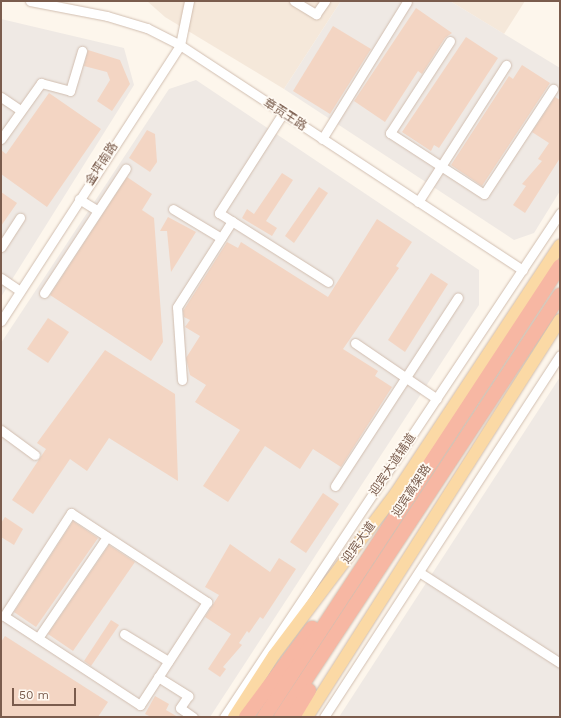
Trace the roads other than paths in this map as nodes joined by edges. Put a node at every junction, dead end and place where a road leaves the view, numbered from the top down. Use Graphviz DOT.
graph roads {
  1 [pos="30,1"];
  2 [pos="188,1"];
  3 [pos="294,1"];
  4 [pos="325,1"];
  5 [pos="407,2"];
  6 [pos="450,41"];
  7 [pos="180,45"];
  8 [pos="82,51"];
  9 [pos="506,65"];
  10 [pos="554,89"];
  11 [pos="1,97"];
  12 [pos="20,110"];
  13 [pos="283,113"];
  14 [pos="1,139"];
  15 [pos="322,139"];
  16 [pos="441,166"];
  17 [pos="126,168"];
  18 [pos="79,199"];
  19 [pos="418,202"];
  20 [pos="173,209"];
  21 [pos="98,211"];
  22 [pos="560,213"];
  23 [pos="20,218"];
  24 [pos="232,221"];
  25 [pos="221,238"];
  26 [pos="560,245"];
  27 [pos="1,247"];
  28 [pos="560,266"];
  29 [pos="523,270"];
  30 [pos="1,278"];
  31 [pos="328,282"];
  32 [pos="20,291"];
  33 [pos="44,293"];
  34 [pos="560,295"];
  35 [pos="458,297"];
  36 [pos="560,320"];
  37 [pos="1,321"];
  38 [pos="355,343"];
  39 [pos="560,355"];
  40 [pos="406,378"];
  41 [pos="182,380"];
  42 [pos="437,399"];
  43 [pos="1,430"];
  44 [pos="35,455"];
  45 [pos="335,486"];
  46 [pos="403,503"];
  47 [pos="418,512"];
  48 [pos="107,537"];
  49 [pos="419,572"];
  50 [pos="124,634"];
  51 [pos="38,638"];
  52 [pos="168,661"];
  53 [pos="560,663"];
  54 [pos="158,677"];
  55 [pos="193,717"];
  56 [pos="224,717"];
  57 [pos="234,717"];
  58 [pos="246,717"];
  59 [pos="264,717"];
  60 [pos="280,717"];
  61 [pos="293,717"];
  62 [pos="307,717"];
  63 [pos="324,717"];
  1 -- 7 [label="street, 章贡王路"];
  2 -- 7 [label="street, 金坪南路"];
  3 -- 4 [label="street"];
  5 -- 15 [label="street"];
  6 -- 16 [label="street"];
  7 -- 13 [label="street, 章贡王路"];
  7 -- 18 [label="street, 金坪南路"];
  8 -- 12 [label="street"];
  9 -- 16 [label="street"];
  10 -- 16 [label="street"];
  11 -- 12 [label="street"];
  12 -- 14 [label="street"];
  13 -- 15 [label="street, 章贡王路"];
  13 -- 24 [label="street"];
  15 -- 19 [label="street, 章贡王路"];
  16 -- 19 [label="street"];
  17 -- 21 [label="street"];
  18 -- 21 [label="street"];
  18 -- 32 [label="street, 金坪南路"];
  19 -- 29 [label="street, 章贡王路"];
  20 -- 25 [label="street"];
  21 -- 33 [label="street"];
  22 -- 29 [label="street, 迎宾大道辅道"];
  23 -- 27 [label="street"];
  24 -- 25 [label="street"];
  24 -- 31 [label="street"];
  25 -- 41 [label="street"];
  26 -- 57 [label="main road, 迎宾大道"];
  28 -- 46 [label="highway, 迎宾高架路"];
  29 -- 42 [label="street, 迎宾大道辅道"];
  30 -- 32 [label="street"];
  32 -- 37 [label="street, 金坪南路"];
  34 -- 47 [label="highway, 迎宾高架路"];
  35 -- 40 [label="street"];
  36 -- 62 [label="main road"];
  38 -- 40 [label="street"];
  39 -- 49 [label="street"];
  40 -- 42 [label="street"];
  40 -- 45 [label="street"];
  42 -- 56 [label="street, 迎宾大道辅道"];
  43 -- 44 [label="street"];
  46 -- 58 [label="highway"];
  46 -- 59 [label="highway, 迎宾高架路"];
  47 -- 60 [label="highway, 迎宾高架路"];
  47 -- 61 [label="highway"];
  48 -- 51 [label="street"];
  48 -- 51 [label="street"];
  48 -- 52 [label="street"];
  49 -- 53 [label="street"];
  49 -- 63 [label="street"];
  50 -- 52 [label="street"];
  51 -- 54 [label="street"];
  52 -- 54 [label="street"];
  54 -- 55 [label="street"];
}
